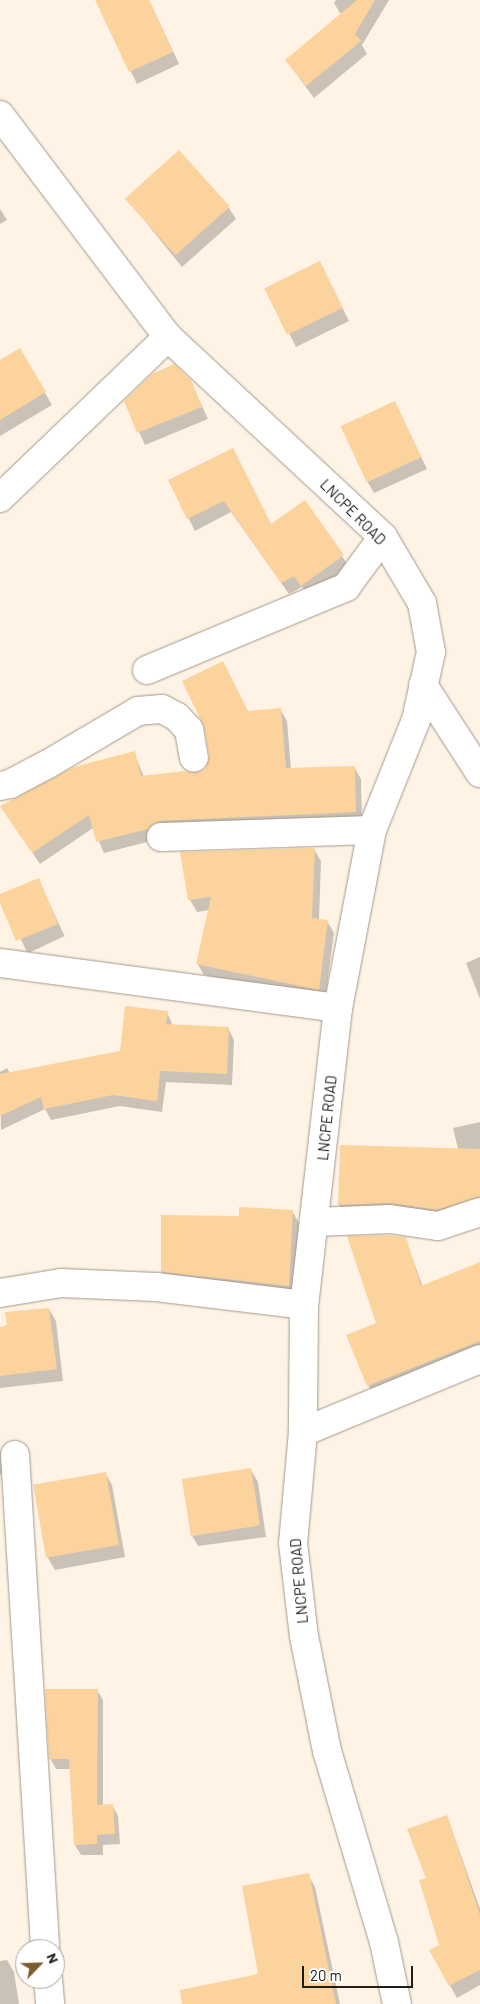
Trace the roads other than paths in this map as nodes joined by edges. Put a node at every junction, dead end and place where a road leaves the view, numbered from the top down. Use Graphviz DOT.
graph roads {
  1 [pos="0,115"];
  2 [pos="168,337"];
  3 [pos="0,498"];
  4 [pos="383,537"];
  5 [pos="147,670"];
  6 [pos="423,685"];
  7 [pos="194,758"];
  8 [pos="480,773"];
  9 [pos="0,786"];
  10 [pos="372,830"];
  11 [pos="161,836"];
  12 [pos="0,963"];
  13 [pos="338,1008"];
  14 [pos="480,1212"];
  15 [pos="315,1222"];
  16 [pos="0,1293"];
  17 [pos="304,1304"];
  18 [pos="480,1359"];
  19 [pos="303,1432"];
  20 [pos="15,1455"];
  21 [pos="10,1527"];
  22 [pos="44,1939"];
  23 [pos="49,1989"];
  24 [pos="50,2004"];
  25 [pos="397,2004"];
  1 -- 2 [label="street, LNCPE ROAD"];
  2 -- 3 [label="street"];
  2 -- 4 [label="street, LNCPE ROAD"];
  4 -- 5 [label="street"];
  4 -- 6 [label="street, LNCPE ROAD"];
  6 -- 8 [label="street"];
  6 -- 10 [label="street, LNCPE ROAD"];
  7 -- 9 [label="street"];
  10 -- 11 [label="street"];
  10 -- 13 [label="street, LNCPE ROAD"];
  12 -- 13 [label="street"];
  13 -- 15 [label="street, LNCPE ROAD"];
  14 -- 15 [label="street"];
  15 -- 17 [label="street, LNCPE ROAD"];
  16 -- 17 [label="street"];
  17 -- 19 [label="street, LNCPE ROAD"];
  18 -- 19 [label="street"];
  19 -- 25 [label="street, LNCPE ROAD"];
  20 -- 21 [label="street"];
  21 -- 22 [label="street"];
  23 -- 24 [label="street"];
}
